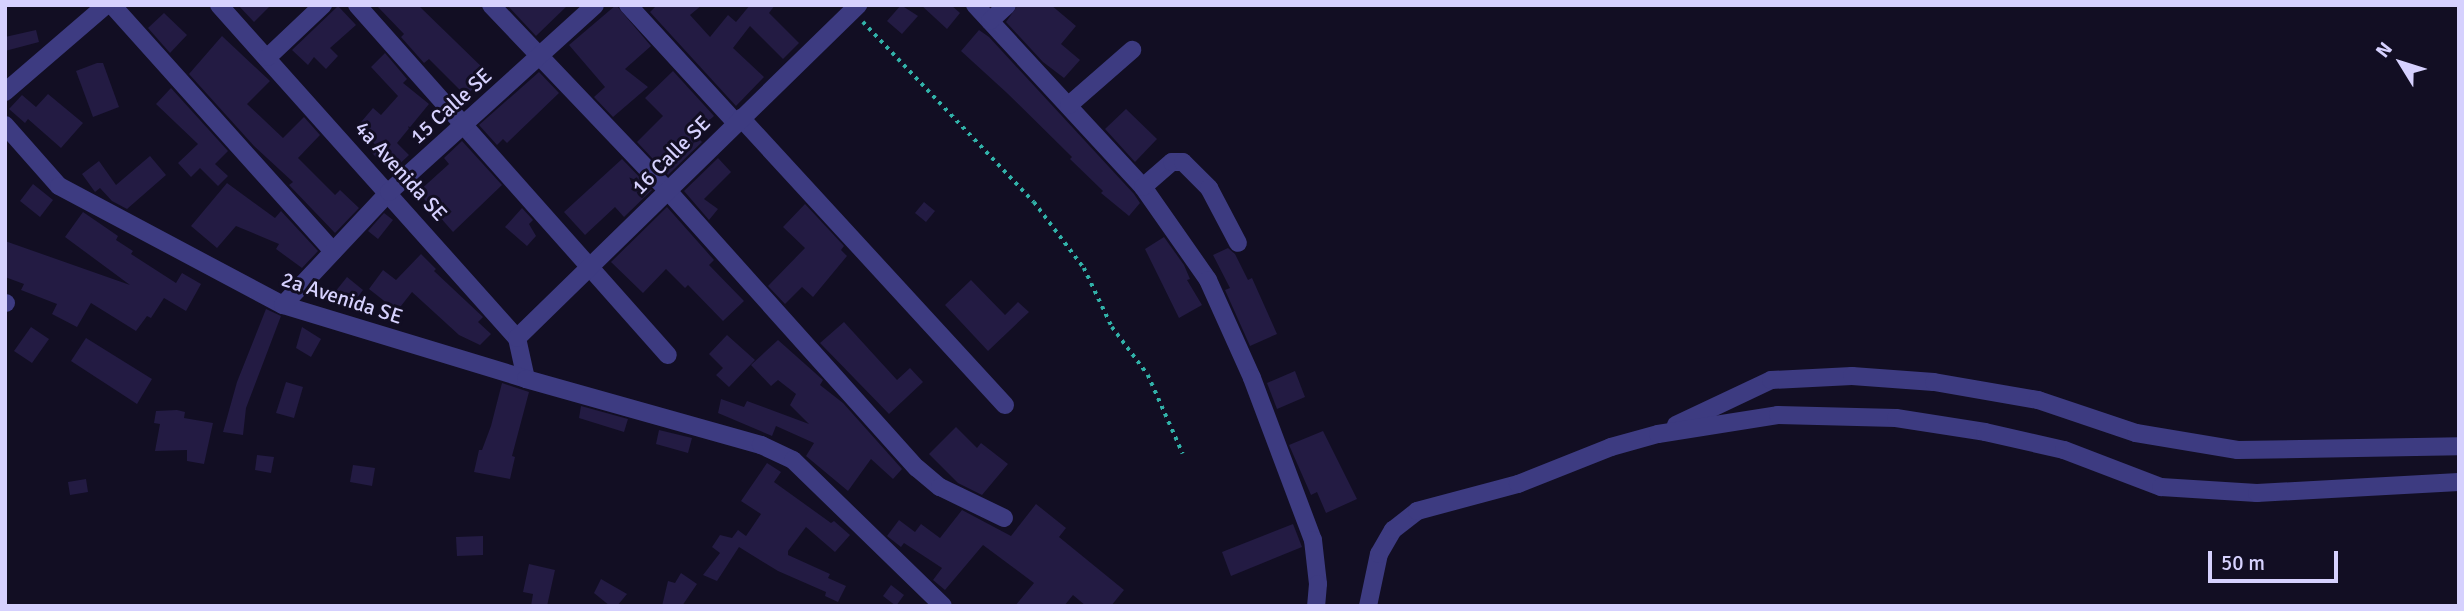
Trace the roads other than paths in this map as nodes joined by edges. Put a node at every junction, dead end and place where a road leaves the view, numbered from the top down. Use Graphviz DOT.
graph roads {
  1 [pos="106,5"];
  2 [pos="112,5"];
  3 [pos="219,5"];
  4 [pos="323,5"];
  5 [pos="357,5"];
  6 [pos="491,5"];
  7 [pos="595,5"];
  8 [pos="628,5"];
  9 [pos="975,5"];
  10 [pos="1007,5"];
  11 [pos="855,8"];
  12 [pos="990,20"];
  13 [pos="1132,50"];
  14 [pos="268,57"];
  15 [pos="538,57"];
  16 [pos="5,92"];
  17 [pos="1069,105"];
  18 [pos="738,120"];
  19 [pos="464,124"];
  20 [pos="5,125"];
  21 [pos="1143,187"];
  22 [pos="389,192"];
  23 [pos="669,192"];
  24 [pos="1238,243"];
  25 [pos="333,251"];
  26 [pos="588,267"];
  27 [pos="283,305"];
  28 [pos="517,338"];
  29 [pos="668,355"];
  30 [pos="526,379"];
  31 [pos="1005,405"];
  32 [pos="1658,434"];
  33 [pos="2459,446"];
  34 [pos="2459,482"];
  35 [pos="1004,517"];
  36 [pos="943,606"];
  37 [pos="1316,606"];
  38 [pos="1368,606"];
  1 -- 16 [label="street"];
  2 -- 25 [label="street"];
  3 -- 14 [label="street, 4a Avenida SE"];
  4 -- 14 [label="street"];
  5 -- 19 [label="street"];
  6 -- 15 [label="street"];
  7 -- 15 [label="street, 15 Calle SE"];
  8 -- 18 [label="street"];
  9 -- 12 [label="street"];
  10 -- 12 [label="street"];
  11 -- 18 [label="street, 16 Calle SE"];
  12 -- 17 [label="street"];
  13 -- 17 [label="street"];
  14 -- 22 [label="street, 4a Avenida SE"];
  15 -- 19 [label="street, 15 Calle SE"];
  15 -- 23 [label="street"];
  17 -- 21 [label="street"];
  18 -- 23 [label="street, 16 Calle SE"];
  18 -- 31 [label="street"];
  19 -- 22 [label="street, 15 Calle SE"];
  19 -- 26 [label="street"];
  20 -- 27 [label="street, 2a Avenida SE"];
  21 -- 24 [label="street"];
  21 -- 37 [label="street"];
  22 -- 25 [label="street, 15 Calle SE"];
  22 -- 28 [label="street, 4a Avenida SE"];
  23 -- 26 [label="street, 16 Calle SE"];
  23 -- 35 [label="street"];
  25 -- 27 [label="street, 15 Calle SE"];
  26 -- 28 [label="street, 16 Calle SE"];
  26 -- 29 [label="street"];
  27 -- 30 [label="street, 2a Avenida SE"];
  28 -- 30 [label="street, 4a Avenida SE"];
  30 -- 36 [label="street, 2a Avenida SE"];
  32 -- 33 [label="street"];
  32 -- 34 [label="street"];
  32 -- 38 [label="street"];
}
